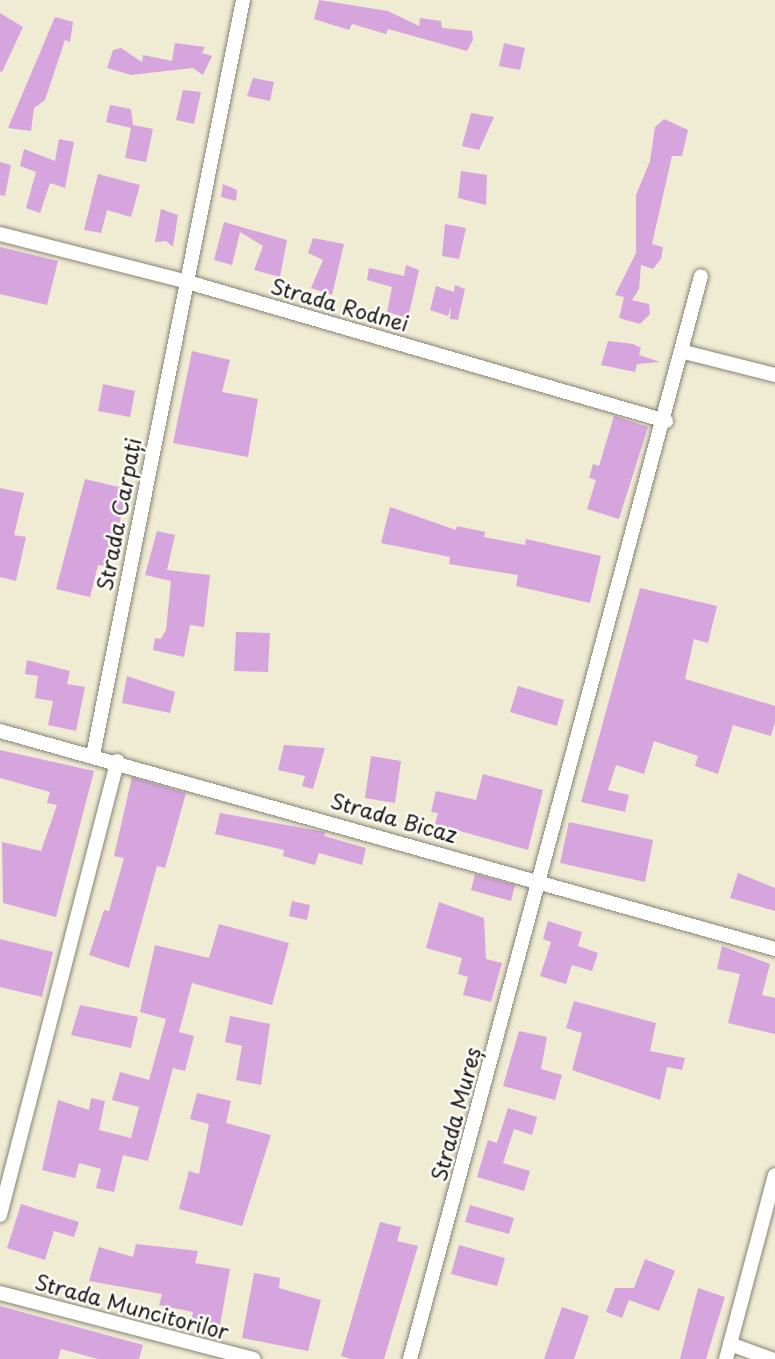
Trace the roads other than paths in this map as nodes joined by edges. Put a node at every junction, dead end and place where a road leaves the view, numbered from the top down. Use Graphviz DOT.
graph roads {
  1 [pos="243,0"];
  2 [pos="0,234"];
  3 [pos="701,276"];
  4 [pos="184,281"];
  5 [pos="684,352"];
  6 [pos="775,375"];
  7 [pos="666,421"];
  8 [pos="0,731"];
  9 [pos="93,755"];
  10 [pos="117,761"];
  11 [pos="540,880"];
  12 [pos="775,949"];
  13 [pos="774,1185"];
  14 [pos="0,1215"];
  15 [pos="0,1293"];
  16 [pos="730,1344"];
  17 [pos="254,1359"];
  18 [pos="410,1359"];
  19 [pos="726,1359"];
  20 [pos="771,1359"];
  1 -- 4 [label="street, Strada Carpați"];
  2 -- 4 [label="street, Strada Rodnei"];
  3 -- 5 [label="street, Strada Mureș"];
  4 -- 7 [label="street, Strada Rodnei"];
  4 -- 9 [label="street, Strada Carpați"];
  5 -- 6 [label="street"];
  5 -- 7 [label="street, Strada Mureș"];
  7 -- 11 [label="street, Strada Mureș"];
  8 -- 9 [label="street, Strada Bicaz"];
  9 -- 10 [label="street, Strada Bicaz"];
  10 -- 11 [label="street, Strada Bicaz"];
  10 -- 14 [label="street"];
  11 -- 12 [label="street, Strada Bicaz"];
  11 -- 18 [label="street, Strada Mureș"];
  13 -- 16 [label="street"];
  15 -- 17 [label="street, Strada Muncitorilor"];
  16 -- 19 [label="street"];
  16 -- 20 [label="street"];
}
